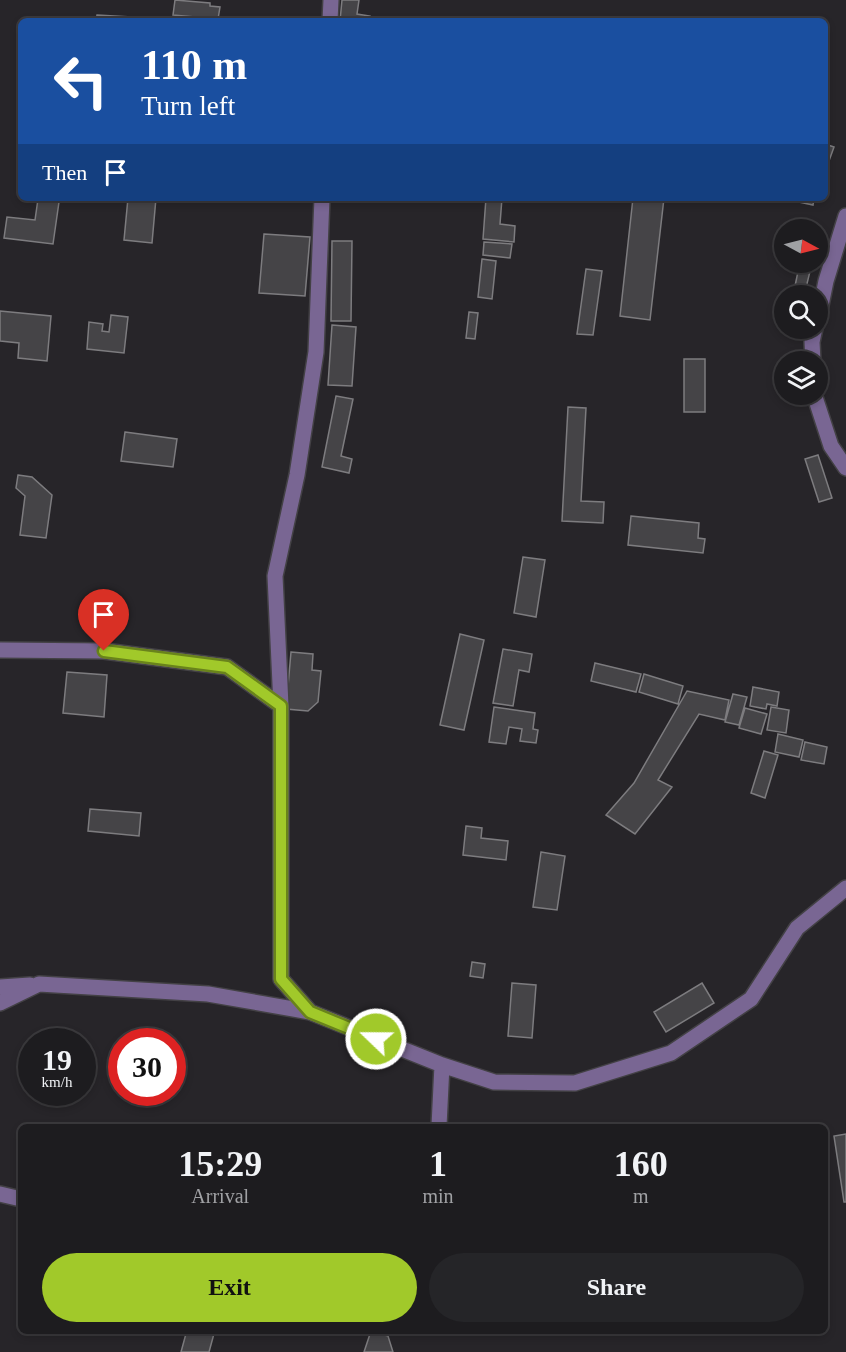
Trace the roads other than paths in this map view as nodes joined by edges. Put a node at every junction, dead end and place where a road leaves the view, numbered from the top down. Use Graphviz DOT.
graph roads {
  1 [pos="331,0"];
  2 [pos="330,18"];
  3 [pos="322,201"];
  4 [pos="846,216"];
  5 [pos="827,285"];
  6 [pos="818,405"];
  7 [pos="846,468"];
  8 [pos="0,650"];
  9 [pos="281,706"];
  10 [pos="846,888"];
  11 [pos="39,984"];
  12 [pos="0,987"];
  13 [pos="0,1003"];
  14 [pos="310,1012"];
  15 [pos="442,1065"];
  16 [pos="439,1124"];
  17 [pos="0,1194"];
  18 [pos="18,1198"];
  1 -- 2 [label="street"];
  3 -- 9 [label="street"];
  4 -- 5 [label="street"];
  6 -- 7 [label="street"];
  8 -- 9 [label="street"];
  9 -- 14 [label="street"];
  10 -- 15 [label="street"];
  11 -- 12 [label="street"];
  11 -- 13 [label="street"];
  11 -- 14 [label="street"];
  14 -- 15 [label="street"];
  15 -- 16 [label="street"];
  17 -- 18 [label="street"];
}
